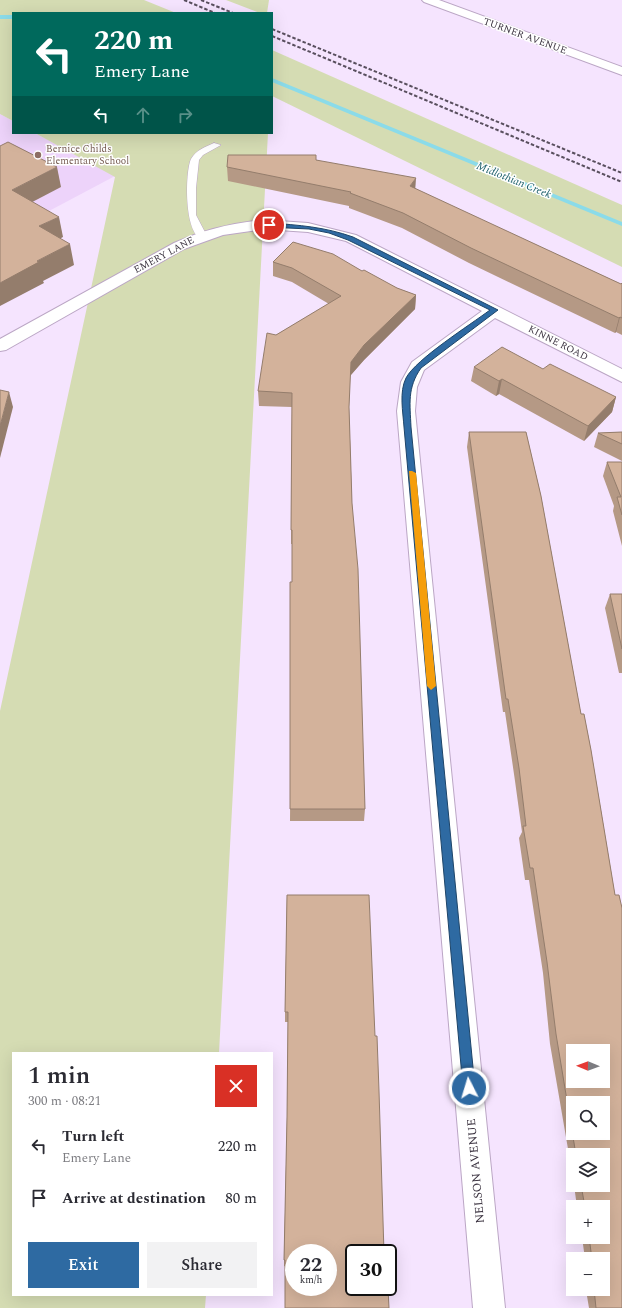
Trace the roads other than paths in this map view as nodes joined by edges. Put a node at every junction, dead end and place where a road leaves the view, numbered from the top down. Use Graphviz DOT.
graph roads {
  1 [pos="428,0"];
  2 [pos="622,71"];
  3 [pos="217,145"];
  4 [pos="202,236"];
  5 [pos="495,310"];
  6 [pos="0,346"];
  7 [pos="622,376"];
  8 [pos="489,1308"];
  1 -- 2 [label="street, TURNER AVENUE"];
  3 -- 4 [label="lane"];
  4 -- 5 [label="street, EMERY LANE"];
  4 -- 6 [label="street, EMERY LANE"];
  5 -- 7 [label="street, KINNE ROAD"];
  5 -- 8 [label="street, NELSON AVENUE"];
}
